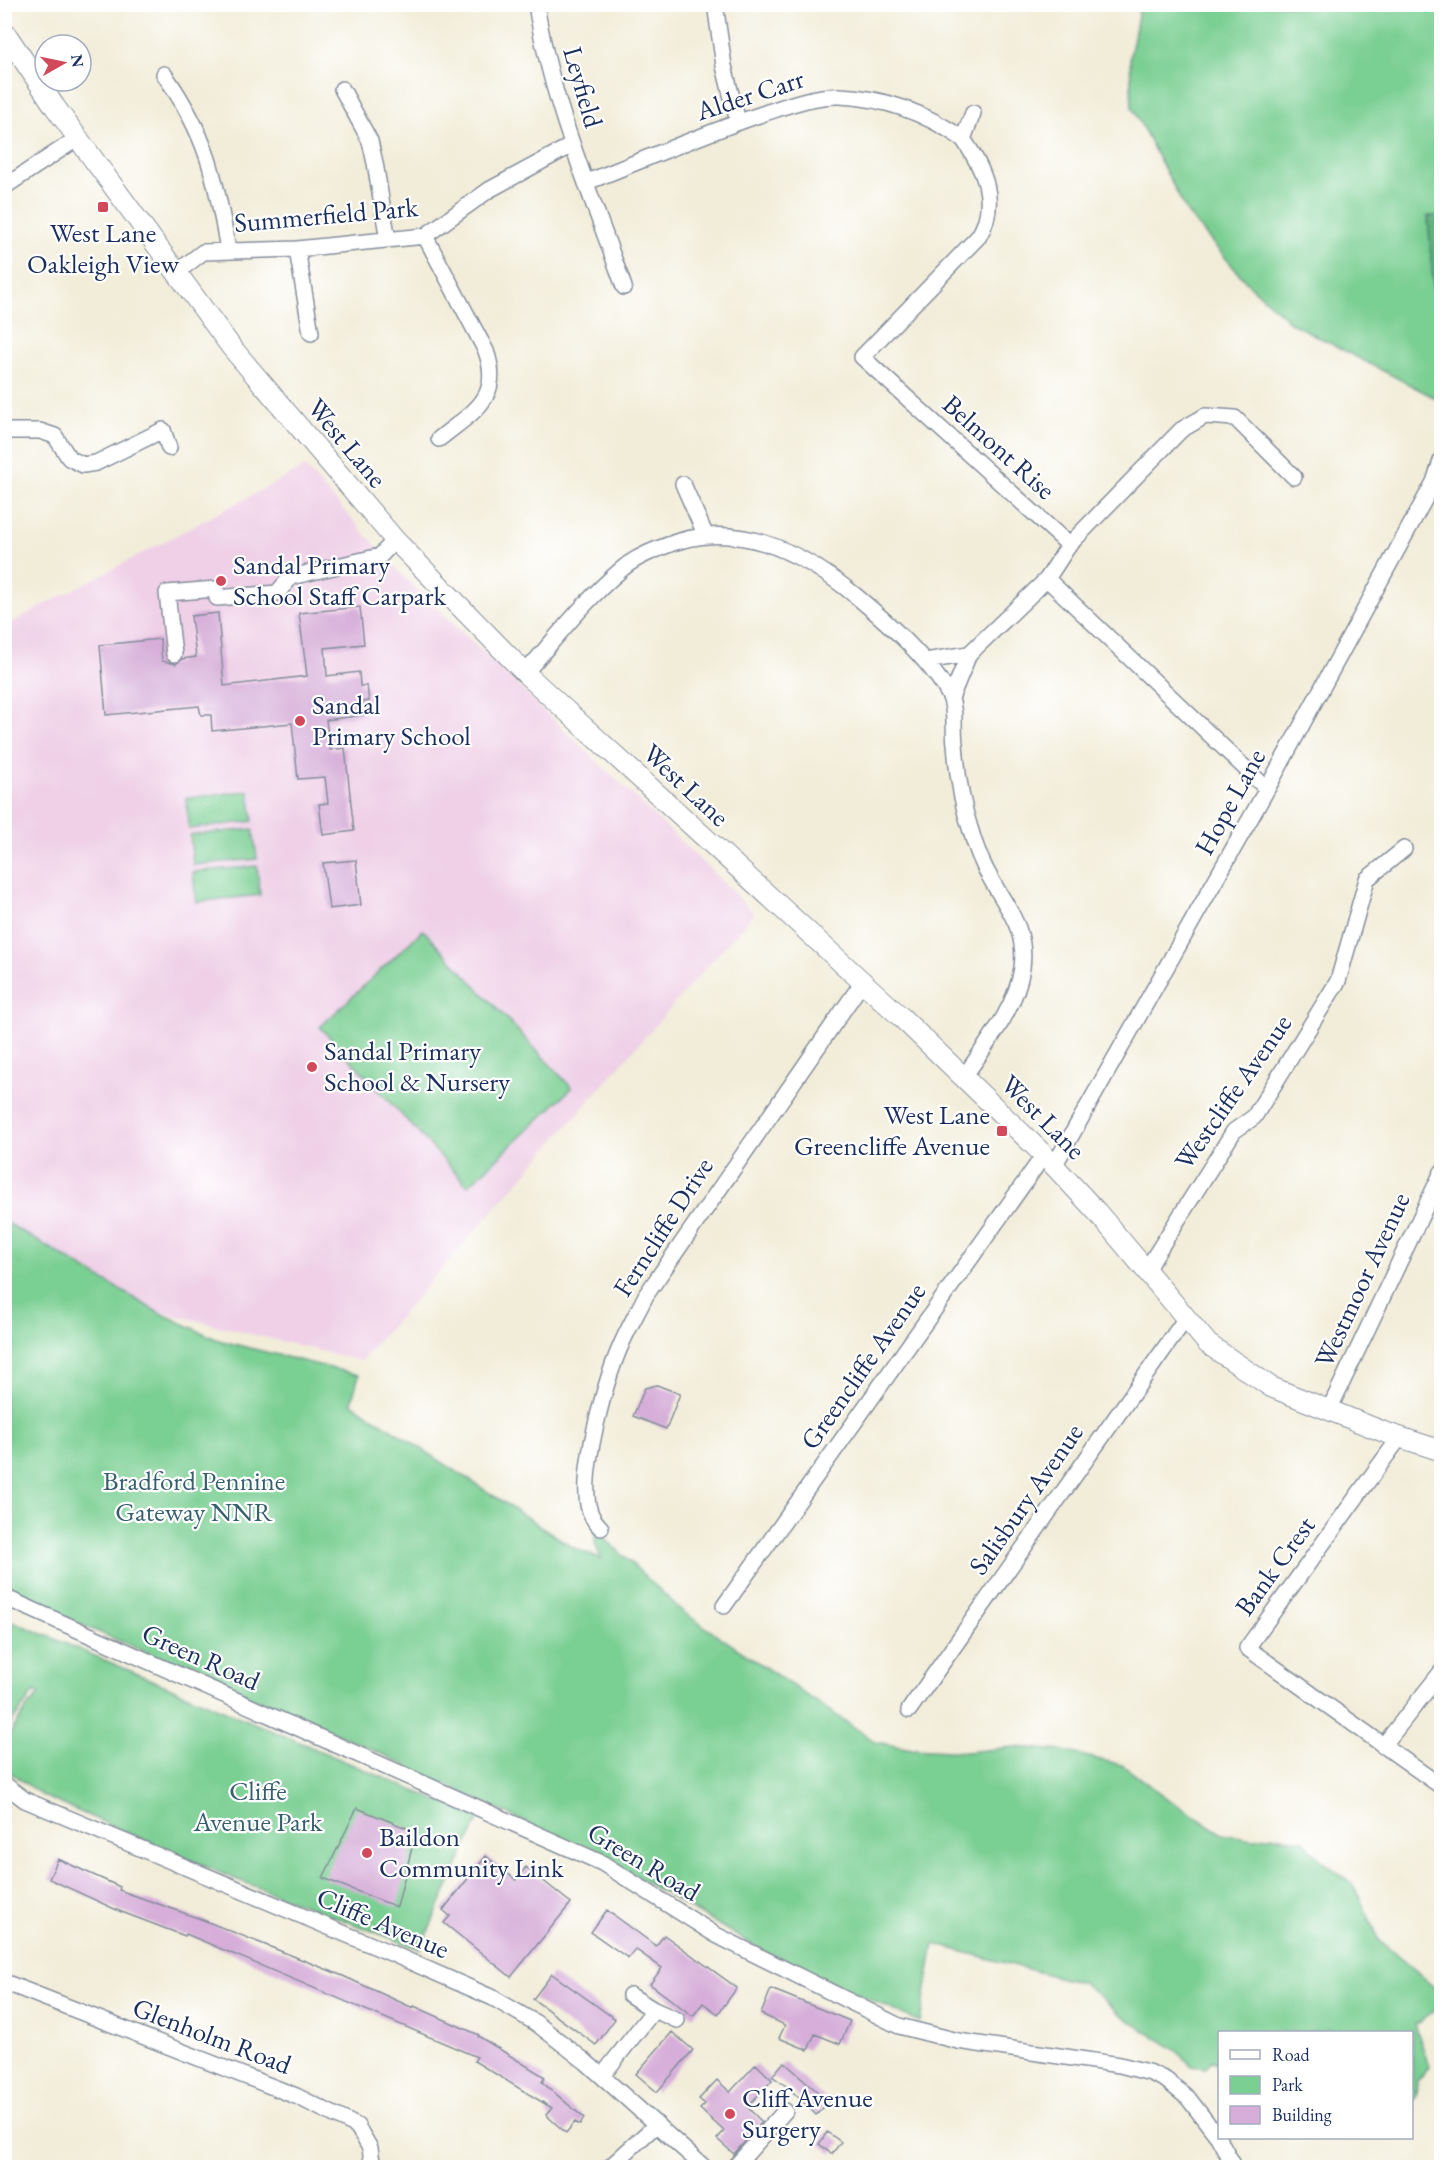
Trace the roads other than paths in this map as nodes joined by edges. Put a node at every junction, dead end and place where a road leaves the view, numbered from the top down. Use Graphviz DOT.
graph roads {
  1 [pos="536,4"];
  2 [pos="715,4"];
  3 [pos="4,31"];
  4 [pos="164,74"];
  5 [pos="342,89"];
  6 [pos="973,113"];
  7 [pos="738,122"];
  8 [pos="78,138"];
  9 [pos="963,139"];
  10 [pos="572,145"];
  11 [pos="587,182"];
  12 [pos="4,187"];
  13 [pos="425,237"];
  14 [pos="388,240"];
  15 [pos="297,249"];
  16 [pos="228,250"];
  17 [pos="176,273"];
  18 [pos="624,287"];
  19 [pos="311,333"];
  20 [pos="4,431"];
  21 [pos="439,439"];
  22 [pos="169,448"];
  23 [pos="1442,459"];
  24 [pos="1294,477"];
  25 [pos="683,484"];
  26 [pos="705,534"];
  27 [pos="394,540"];
  28 [pos="1069,545"];
  29 [pos="1047,579"];
  30 [pos="174,654"];
  31 [pos="969,654"];
  32 [pos="925,661"];
  33 [pos="525,673"];
  34 [pos="951,698"];
  35 [pos="1267,789"];
  36 [pos="1404,849"];
  37 [pos="862,983"];
  38 [pos="964,1077"];
  39 [pos="1049,1161"];
  40 [pos="1442,1172"];
  41 [pos="1146,1270"];
  42 [pos="1186,1318"];
  43 [pos="1329,1410"];
  44 [pos="1400,1437"];
  45 [pos="1442,1451"];
  46 [pos="601,1528"];
  47 [pos="4,1596"];
  48 [pos="724,1606"];
  49 [pos="1442,1671"];
  50 [pos="909,1710"];
  51 [pos="1383,1746"];
  52 [pos="1442,1787"];
  53 [pos="8,1790"];
  54 [pos="4,1982"];
  55 [pos="630,1995"];
  56 [pos="654,2010"];
  57 [pos="677,2020"];
  58 [pos="602,2076"];
  59 [pos="785,2110"];
  60 [pos="657,2124"];
  61 [pos="1218,2137"];
  62 [pos="1219,2139"];
  63 [pos="373,2168"];
  64 [pos="609,2168"];
  65 [pos="705,2168"];
  66 [pos="734,2168"];
  67 [pos="1235,2168"];
  1 -- 10 [label="street, Leyfield"];
  2 -- 7 [label="street"];
  3 -- 8 [label="street, West Lane"];
  4 -- 16 [label="street"];
  5 -- 14 [label="street"];
  6 -- 9 [label="street"];
  7 -- 9 [label="street, Alder Carr"];
  7 -- 11 [label="street, Alder Carr"];
  8 -- 12 [label="street"];
  8 -- 17 [label="street, West Lane"];
  9 -- 28 [label="street, Belmont Rise"];
  10 -- 11 [label="street, Leyfield"];
  10 -- 13 [label="street, Summerfield Park"];
  11 -- 18 [label="street, Leyfield"];
  13 -- 14 [label="street, Summerfield Park"];
  13 -- 21 [label="street"];
  14 -- 15 [label="street, Summerfield Park"];
  15 -- 16 [label="street, Summerfield Park"];
  15 -- 19 [label="street"];
  16 -- 17 [label="street, Summerfield Park"];
  17 -- 27 [label="street, West Lane"];
  20 -- 22 [label="street"];
  23 -- 35 [label="street, Hope Lane"];
  24 -- 28 [label="street"];
  25 -- 26 [label="street"];
  26 -- 32 [label="street"];
  26 -- 33 [label="street"];
  27 -- 30 [label="street"];
  27 -- 33 [label="street, West Lane"];
  28 -- 29 [label="street"];
  29 -- 31 [label="street"];
  29 -- 35 [label="street"];
  31 -- 32 [label="street"];
  31 -- 34 [label="street"];
  32 -- 34 [label="street"];
  33 -- 37 [label="street, West Lane"];
  34 -- 38 [label="street"];
  35 -- 39 [label="street, Hope Lane"];
  36 -- 41 [label="street, Westcliffe Avenue"];
  37 -- 38 [label="street, West Lane"];
  37 -- 46 [label="street, Ferncliffe Drive"];
  38 -- 39 [label="street, West Lane"];
  39 -- 41 [label="street, West Lane"];
  39 -- 48 [label="street, Greencliffe Avenue"];
  40 -- 43 [label="street, Westmoor Avenue"];
  41 -- 42 [label="street, West Lane"];
  42 -- 43 [label="street, West Lane"];
  42 -- 50 [label="street, Salisbury Avenue"];
  43 -- 44 [label="street, West Lane"];
  44 -- 45 [label="street, West Lane"];
  44 -- 51 [label="street, Bank Crest"];
  47 -- 61 [label="street, Green Road"];
  49 -- 51 [label="street"];
  51 -- 52 [label="street, Bank Crest"];
  53 -- 58 [label="street, Cliffe Avenue"];
  54 -- 63 [label="street, Glenholm Road"];
  55 -- 56 [label="street"];
  56 -- 57 [label="street"];
  56 -- 58 [label="street"];
  58 -- 60 [label="street, Cliffe Avenue"];
  59 -- 66 [label="street"];
  60 -- 64 [label="street"];
  60 -- 65 [label="street, Cliffe Avenue"];
  62 -- 67 [label="street, Green Road"];
}
